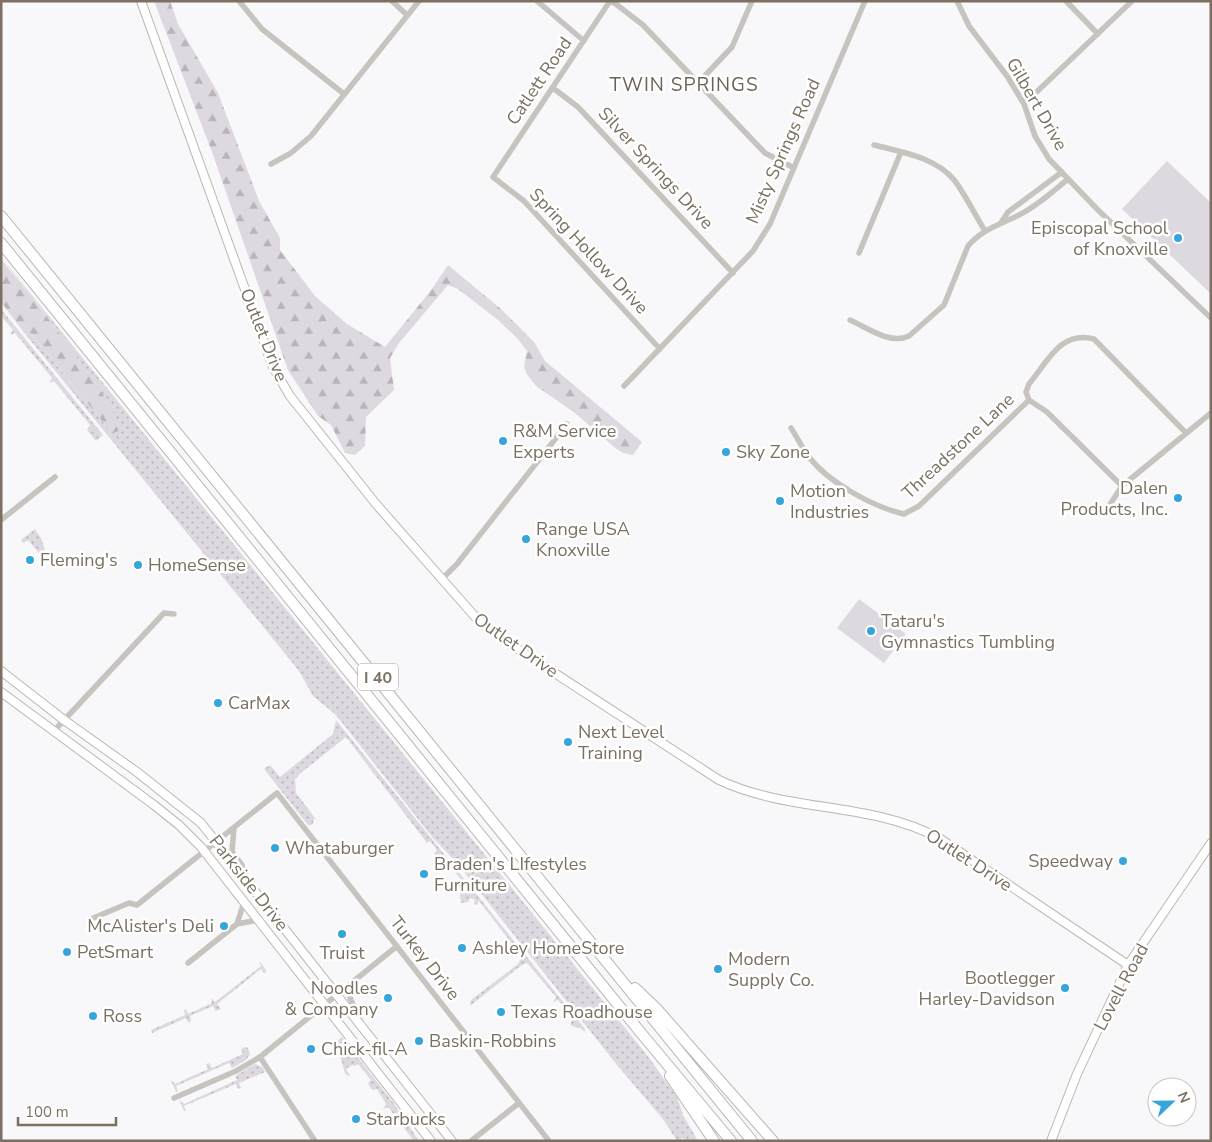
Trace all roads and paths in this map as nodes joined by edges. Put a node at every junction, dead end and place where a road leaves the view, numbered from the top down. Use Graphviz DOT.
graph roads {
  1 [pos="141,1"];
  2 [pos="239,1"];
  3 [pos="392,1"];
  4 [pos="419,1"];
  5 [pos="537,1"];
  6 [pos="611,1"];
  7 [pos="752,1"];
  8 [pos="865,1"];
  9 [pos="957,1"];
  10 [pos="1066,1"];
  11 [pos="1132,1"];
  12 [pos="407,15"];
  13 [pos="1098,34"];
  14 [pos="584,41"];
  15 [pos="698,83"];
  16 [pos="553,88"];
  17 [pos="344,94"];
  18 [pos="1024,104"];
  19 [pos="874,145"];
  20 [pos="901,152"];
  21 [pos="271,164"];
  22 [pos="794,168"];
  23 [pos="1062,172"];
  24 [pos="493,177"];
  25 [pos="1068,179"];
  26 [pos="1,216"];
  27 [pos="1002,221"];
  28 [pos="985,231"];
  29 [pos="1,243"];
  30 [pos="859,253"];
  31 [pos="733,273"];
  32 [pos="1211,317"];
  33 [pos="850,320"];
  34 [pos="660,349"];
  35 [pos="624,386"];
  36 [pos="1029,400"];
  37 [pos="1211,413"];
  38 [pos="567,424"];
  39 [pos="791,428"];
  40 [pos="1186,433"];
  41 [pos="55,476"];
  42 [pos="1122,486"];
  43 [pos="1107,509"];
  44 [pos="1,520"];
  45 [pos="440,580"];
  46 [pos="174,614"];
  47 [pos="1,671"];
  48 [pos="1,692"];
  49 [pos="64,720"];
  50 [pos="53,732"];
  51 [pos="234,828"];
  52 [pos="216,841"];
  53 [pos="1211,843"];
  54 [pos="204,850"];
  55 [pos="245,878"];
  56 [pos="244,902"];
  57 [pos="92,919"];
  58 [pos="258,920"];
  59 [pos="237,924"];
  60 [pos="397,946"];
  61 [pos="188,963"];
  62 [pos="610,965"];
  63 [pos="1128,965"];
  64 [pos="355,980"];
  65 [pos="338,994"];
  66 [pos="325,1004"];
  67 [pos="364,1028"];
  68 [pos="642,1033"];
  69 [pos="260,1056"];
  70 [pos="174,1098"];
  71 [pos="519,1103"];
  72 [pos="483,1131"];
  73 [pos="315,1141"];
  74 [pos="431,1141"];
  75 [pos="452,1141"];
  76 [pos="471,1141"];
  77 [pos="477,1141"];
  78 [pos="549,1141"];
  79 [pos="714,1141"];
  80 [pos="731,1141"];
  81 [pos="752,1141"];
  82 [pos="773,1141"];
  83 [pos="1051,1141"];
  1 -- 45 [label="street, Outlet Drive"];
  2 -- 17 [label="street"];
  3 -- 12 [label="street"];
  4 -- 12 [label="street"];
  5 -- 14 [label="street"];
  6 -- 14 [label="street, Catlett Road"];
  6 -- 15 [label="street"];
  7 -- 15 [label="street"];
  8 -- 22 [label="street, Misty Springs Road"];
  9 -- 18 [label="street, Gilbert Drive"];
  10 -- 13 [label="street"];
  11 -- 13 [label="street"];
  12 -- 17 [label="street"];
  13 -- 18 [label="street"];
  14 -- 16 [label="street, Catlett Road"];
  15 -- 22 [label="street"];
  16 -- 24 [label="street, Catlett Road"];
  16 -- 31 [label="street, Silver Springs Drive"];
  17 -- 21 [label="street"];
  18 -- 23 [label="street, Gilbert Drive"];
  19 -- 20 [label="street"];
  20 -- 28 [label="street"];
  20 -- 30 [label="street"];
  22 -- 31 [label="street, Misty Springs Road"];
  23 -- 25 [label="street, Gilbert Drive"];
  23 -- 27 [label="street"];
  24 -- 34 [label="street, Spring Hollow Drive"];
  25 -- 27 [label="street"];
  25 -- 32 [label="street, Gilbert Drive"];
  26 -- 62 [label="highway, I 40"];
  27 -- 28 [label="street"];
  28 -- 33 [label="street"];
  29 -- 68 [label="highway, I 40"];
  31 -- 34 [label="street, Misty Springs Road"];
  34 -- 35 [label="street, Misty Springs Road"];
  36 -- 39 [label="street, Threadstone Lane"];
  36 -- 40 [label="street, Threadstone Lane"];
  36 -- 42 [label="street, Threadstone Lane"];
  37 -- 40 [label="street"];
  38 -- 45 [label="street"];
  40 -- 42 [label="street"];
  41 -- 44 [label="street"];
  42 -- 43 [label="street"];
  45 -- 63 [label="street, Outlet Drive"];
  46 -- 49 [label="street"];
  47 -- 49 [label="street, Parkside Drive"];
  48 -- 50 [label="street, Parkside Drive"];
  49 -- 50 [label="street"];
  49 -- 52 [label="street, Parkside Drive"];
  50 -- 54 [label="street, Parkside Drive"];
  51 -- 52 [label="street"];
  51 -- 55 [label="street"];
  51 -- 60 [label="street, Turkey Drive"];
  52 -- 54 [label="street"];
  52 -- 55 [label="street, Parkside Drive"];
  53 -- 63 [label="street, Lovell Road"];
  54 -- 56 [label="street, Parkside Drive"];
  54 -- 57 [label="street"];
  55 -- 65 [label="street, Parkside Drive"];
  56 -- 58 [label="street, Parkside Drive"];
  56 -- 59 [label="street"];
  58 -- 59 [label="street"];
  58 -- 66 [label="street, Parkside Drive"];
  59 -- 61 [label="street"];
  60 -- 64 [label="street"];
  60 -- 71 [label="street, Turkey Drive"];
  62 -- 81 [label="highway, I 40"];
  62 -- 82 [label="highway"];
  63 -- 83 [label="street, Lovell Road"];
  64 -- 65 [label="street"];
  64 -- 67 [label="street"];
  65 -- 66 [label="street"];
  65 -- 67 [label="street, Parkside Drive"];
  66 -- 69 [label="street"];
  66 -- 74 [label="street, Parkside Drive"];
  67 -- 75 [label="street, Parkside Drive"];
  68 -- 79 [label="highway"];
  68 -- 80 [label="highway, I 40"];
  69 -- 70 [label="street"];
  69 -- 73 [label="street"];
  71 -- 72 [label="street"];
  71 -- 78 [label="street, Turkey Drive"];
  72 -- 76 [label="street"];
  72 -- 77 [label="street"];
}
